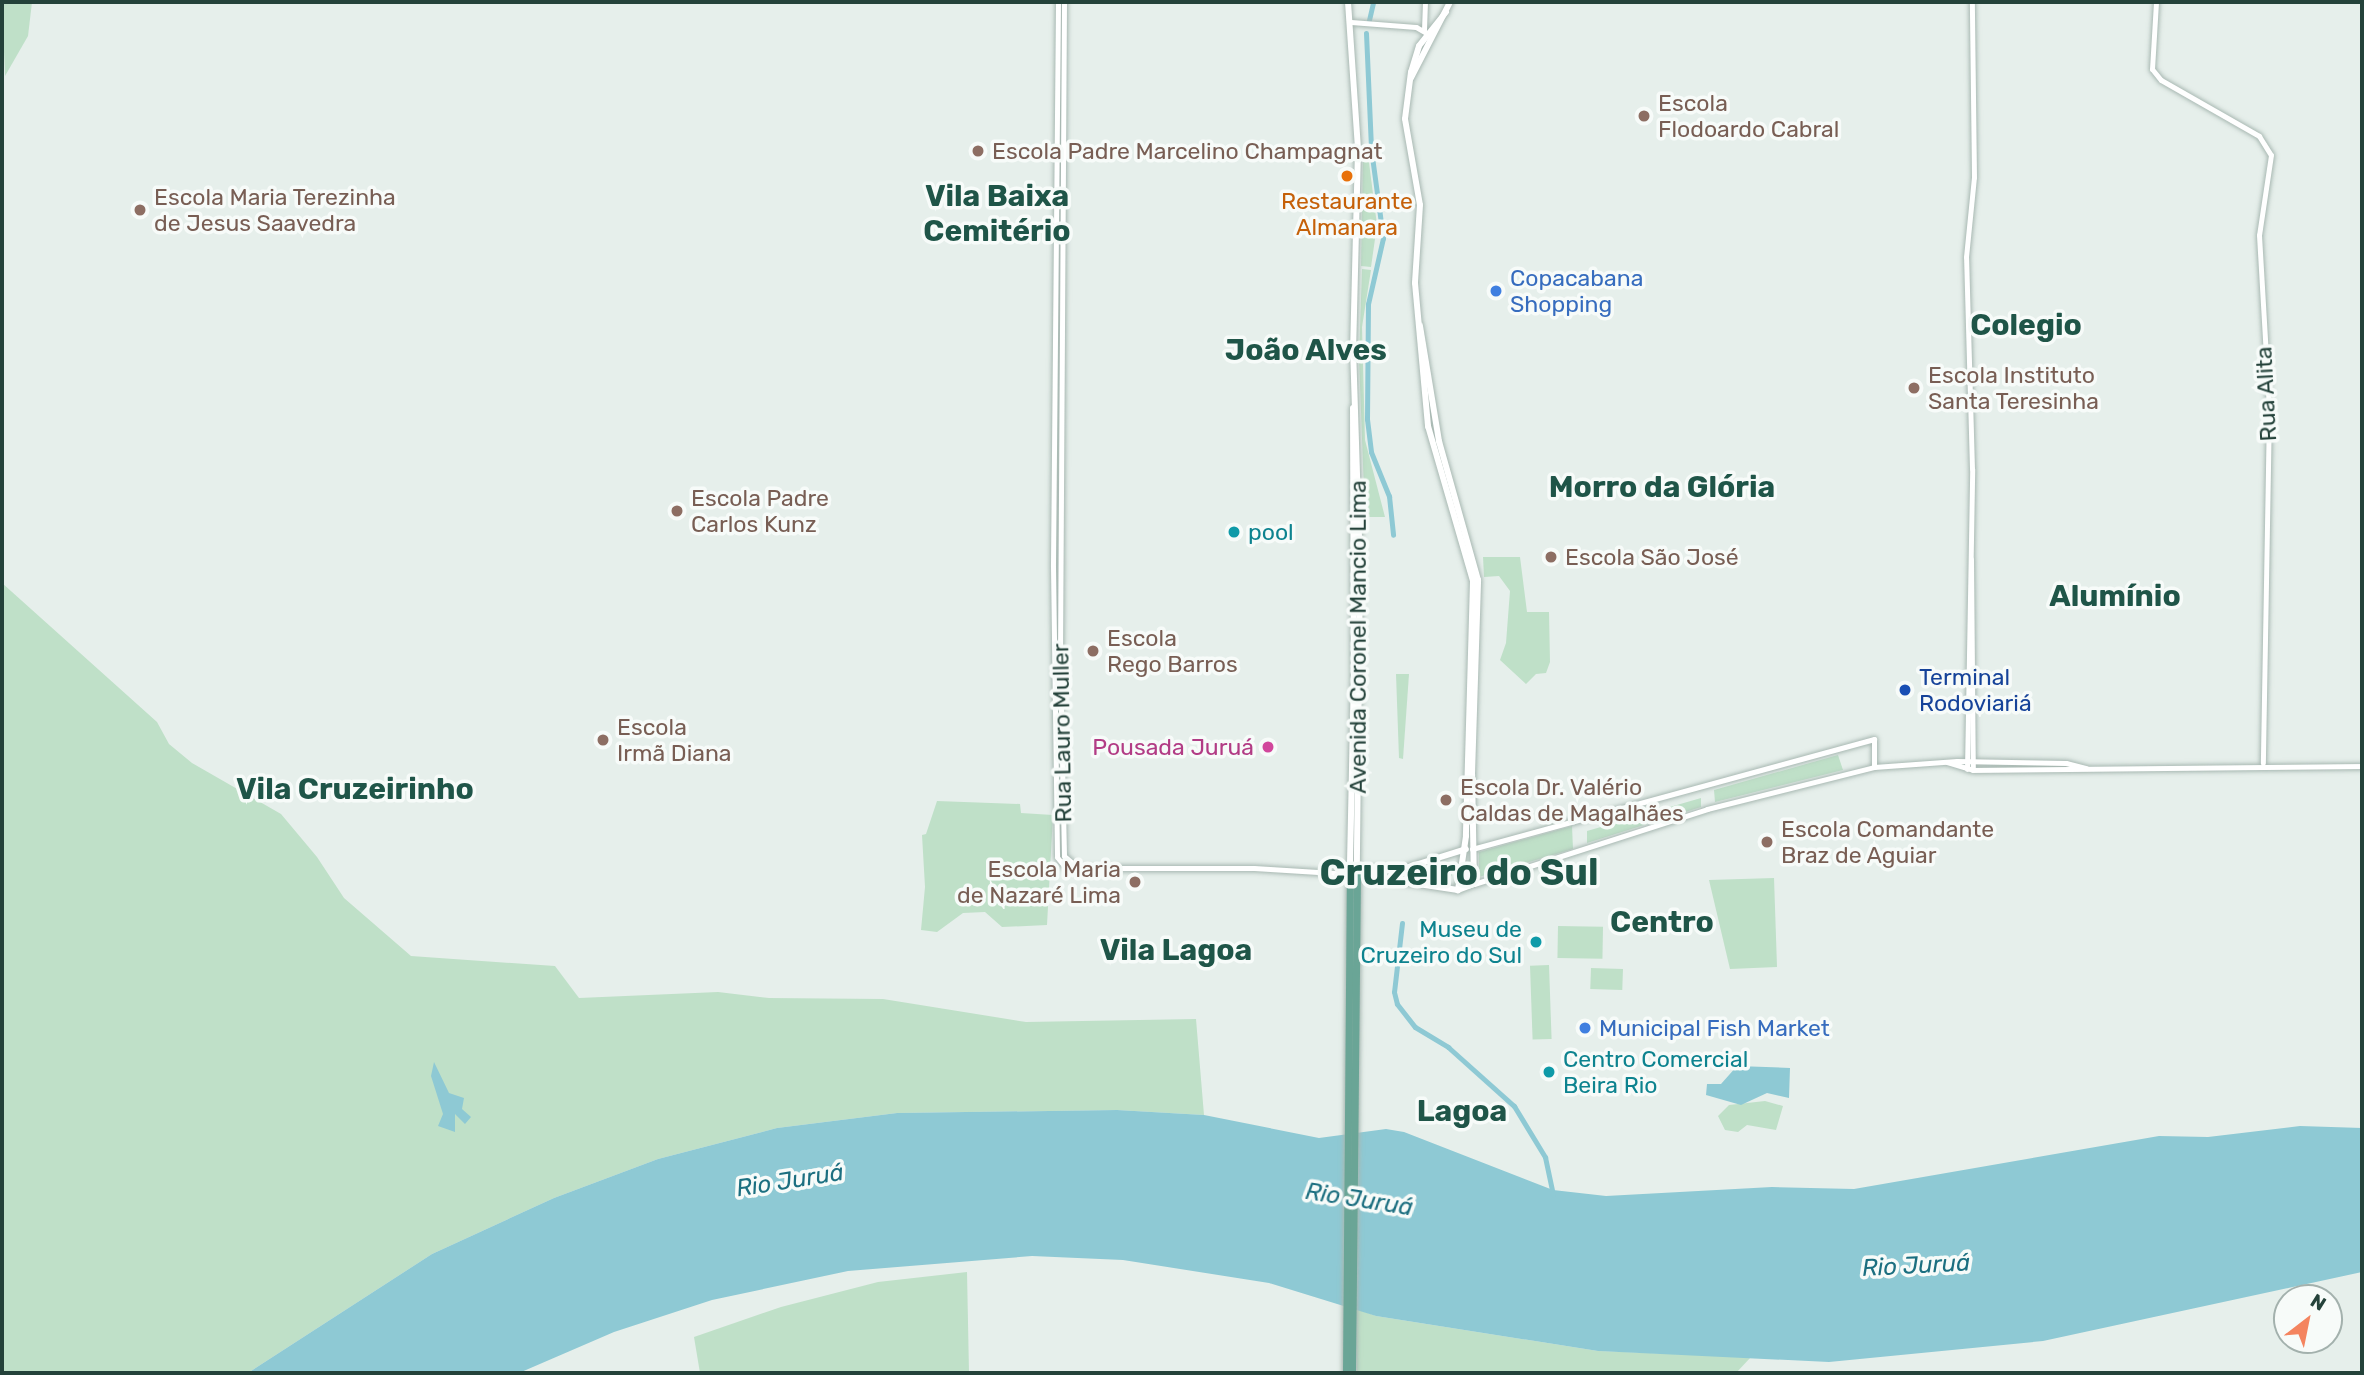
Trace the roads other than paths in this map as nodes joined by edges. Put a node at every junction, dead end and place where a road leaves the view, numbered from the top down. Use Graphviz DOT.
graph roads {
  1 [pos="1058,2"];
  2 [pos="1064,2"];
  3 [pos="1348,2"];
  4 [pos="1425,2"];
  5 [pos="1450,2"];
  6 [pos="1972,2"];
  7 [pos="2156,2"];
  8 [pos="1352,22"];
  9 [pos="1426,34"];
  10 [pos="1060,101"];
  11 [pos="1446,477"];
  12 [pos="1970,761"];
  13 [pos="1946,762"];
  14 [pos="2019,762"];
  15 [pos="2263,763"];
  16 [pos="2362,766"];
  17 [pos="1874,767"];
  18 [pos="2086,768"];
  19 [pos="1970,769"];
  20 [pos="2019,769"];
  21 [pos="1472,849"];
  22 [pos="1463,850"];
  23 [pos="1410,866"];
  24 [pos="1399,870"];
  25 [pos="1351,871"];
  26 [pos="1406,882"];
  27 [pos="1474,884"];
  28 [pos="1458,890"];
  29 [pos="1353,989"];
  30 [pos="1346,1373"];
  31 [pos="1352,1373"];
  1 -- 10 [label="street, Rua Lauro Muller"];
  2 -- 10 [label="street, Rua Lauro Muller"];
  3 -- 8 [label="main road, Avenida Coronel Mancio Lima"];
  4 -- 9 [label="street"];
  5 -- 9 [label="main road"];
  6 -- 12 [label="street"];
  7 -- 15 [label="street, Rua Alita"];
  8 -- 9 [label="street"];
  8 -- 25 [label="main road, Avenida Coronel Mancio Lima"];
  9 -- 11 [label="main road"];
  10 -- 25 [label="street, Rua Lauro Muller"];
  11 -- 21 [label="main road"];
  11 -- 22 [label="main road"];
  12 -- 13 [label="street"];
  12 -- 14 [label="street"];
  12 -- 19 [label="street"];
  13 -- 17 [label="street"];
  13 -- 19 [label="street"];
  14 -- 18 [label="street"];
  14 -- 20 [label="street"];
  15 -- 16 [label="street"];
  15 -- 18 [label="street"];
  17 -- 21 [label="street"];
  17 -- 27 [label="street"];
  18 -- 20 [label="street"];
  19 -- 20 [label="street"];
  21 -- 22 [label="main road"];
  21 -- 27 [label="main road"];
  22 -- 23 [label="main road"];
  22 -- 28 [label="main road"];
  23 -- 24 [label="main road"];
  23 -- 26 [label="main road"];
  24 -- 25 [label="main road"];
  24 -- 26 [label="main road"];
  25 -- 26 [label="main road"];
  25 -- 29 [label="main road"];
  26 -- 28 [label="main road"];
  27 -- 28 [label="main road"];
  29 -- 30 [label="main road"];
  29 -- 31 [label="main road"];
}
